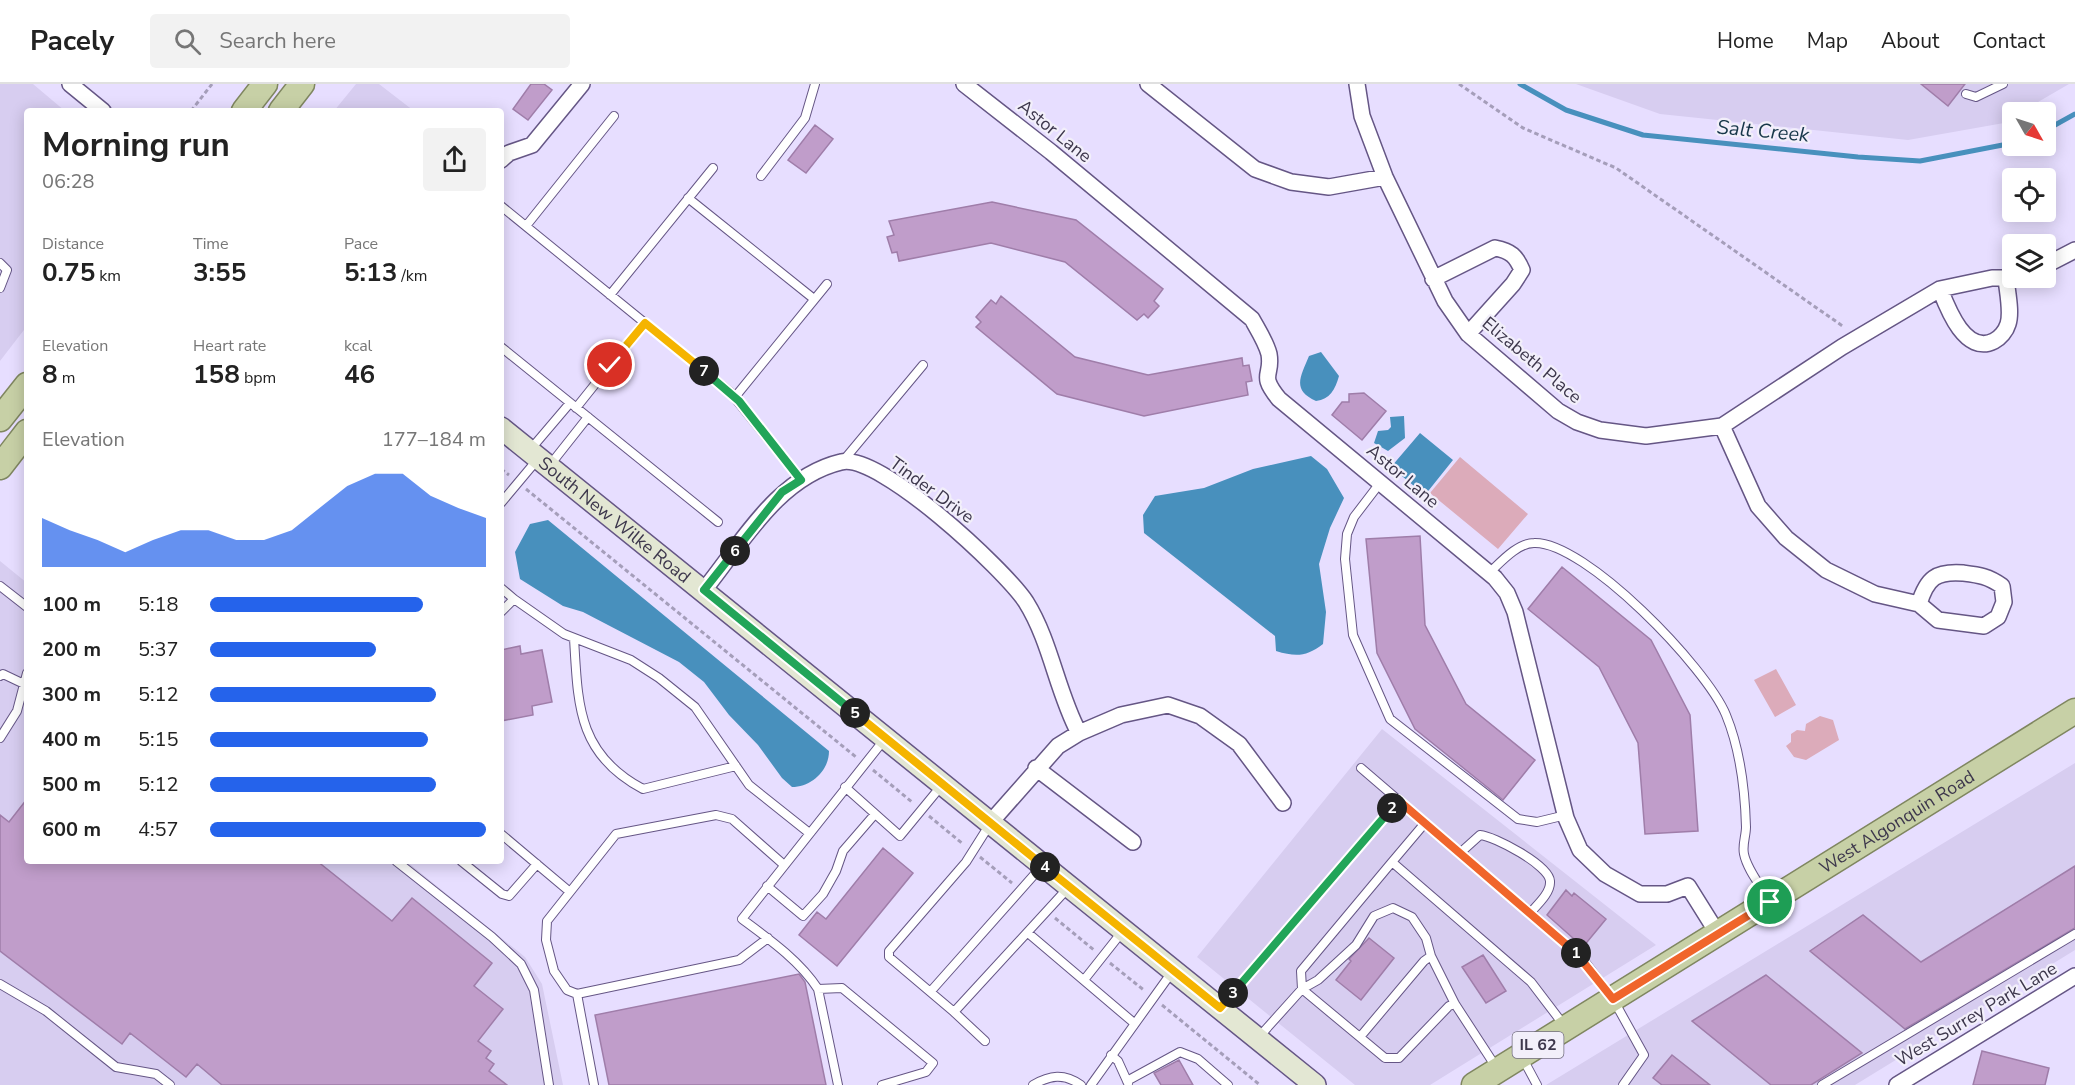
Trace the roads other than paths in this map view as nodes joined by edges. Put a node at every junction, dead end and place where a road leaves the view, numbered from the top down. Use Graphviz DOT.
graph roads {
  1 [pos="70,84"];
  2 [pos="265,84"];
  3 [pos="302,84"];
  4 [pos="582,84"];
  5 [pos="815,84"];
  6 [pos="964,84"];
  7 [pos="1148,84"];
  8 [pos="1357,84"];
  9 [pos="2003,84"];
  10 [pos="1966,94"];
  11 [pos="99,108"];
  12 [pos="246,108"];
  13 [pos="283,108"];
  14 [pos="614,116"];
  15 [pos="504,157"];
  16 [pos="713,168"];
  17 [pos="761,176"];
  18 [pos="1385,177"];
  19 [pos="688,198"];
  20 [pos="504,208"];
  21 [pos="526,226"];
  22 [pos="2075,250"];
  23 [pos="2056,260"];
  24 [pos="0,263"];
  25 [pos="2002,278"];
  26 [pos="1433,279"];
  27 [pos="827,284"];
  28 [pos="0,288"];
  29 [pos="2011,288"];
  30 [pos="1940,289"];
  31 [pos="610,295"];
  32 [pos="814,300"];
  33 [pos="645,323"];
  34 [pos="1468,334"];
  35 [pos="504,349"];
  36 [pos="923,365"];
  37 [pos="24,389"];
  38 [pos="735,397"];
  39 [pos="573,405"];
  40 [pos="588,417"];
  41 [pos="0,419"];
  42 [pos="1722,426"];
  43 [pos="504,430"];
  44 [pos="24,436"];
  45 [pos="539,458"];
  46 [pos="843,461"];
  47 [pos="0,467"];
  48 [pos="801,480"];
  49 [pos="1380,483"];
  50 [pos="504,499"];
  51 [pos="718,522"];
  52 [pos="1489,573"];
  53 [pos="0,586"];
  54 [pos="704,590"];
  55 [pos="504,591"];
  56 [pos="514,599"];
  57 [pos="1919,604"];
  58 [pos="24,605"];
  59 [pos="504,609"];
  60 [pos="574,638"];
  61 [pos="0,676"];
  62 [pos="24,684"];
  63 [pos="2075,711"];
  64 [pos="1079,733"];
  65 [pos="0,738"];
  66 [pos="886,738"];
  67 [pos="736,766"];
  68 [pos="1036,768"];
  69 [pos="1361,768"];
  70 [pos="943,784"];
  71 [pos="845,787"];
  72 [pos="1398,800"];
  73 [pos="1283,803"];
  74 [pos="875,814"];
  75 [pos="1566,815"];
  76 [pos="990,823"];
  77 [pos="1425,823"];
  78 [pos="808,832"];
  79 [pos="504,836"];
  80 [pos="1132,842"];
  81 [pos="1460,853"];
  82 [pos="1392,862"];
  83 [pos="400,864"];
  84 [pos="465,864"];
  85 [pos="537,864"];
  86 [pos="783,864"];
  87 [pos="1043,865"];
  88 [pos="767,886"];
  89 [pos="1069,886"];
  90 [pos="570,892"];
  91 [pos="1770,902"];
  92 [pos="1530,913"];
  93 [pos="1123,931"];
  94 [pos="1028,933"];
  95 [pos="1718,934"];
  96 [pos="2075,934"];
  97 [pos="768,938"];
  98 [pos="1431,956"];
  99 [pos="1173,971"];
  100 [pos="2075,976"];
  101 [pos="1084,980"];
  102 [pos="0,984"];
  103 [pos="818,989"];
  104 [pos="1302,989"];
  105 [pos="931,991"];
  106 [pos="577,994"];
  107 [pos="1613,999"];
  108 [pos="1455,1004"];
  109 [pos="1220,1008"];
  110 [pos="954,1012"];
  111 [pos="1134,1023"];
  112 [pos="1566,1028"];
  113 [pos="1360,1037"];
  114 [pos="1257,1039"];
  115 [pos="985,1041"];
  116 [pos="1111,1055"];
  117 [pos="1522,1056"];
  118 [pos="1498,1070"];
  119 [pos="1128,1083"];
  120 [pos="170,1085"];
  121 [pos="549,1085"];
  122 [pos="594,1085"];
  123 [pos="838,1085"];
  124 [pos="882,1085"];
  125 [pos="1033,1085"];
  126 [pos="1081,1085"];
  127 [pos="1091,1085"];
  128 [pos="1228,1085"];
  129 [pos="1316,1085"];
  130 [pos="1474,1085"];
  131 [pos="1537,1085"];
  132 [pos="1623,1085"];
  133 [pos="1822,1085"];
  134 [pos="1897,1085"];
  1 -- 11 [label="street"];
  2 -- 12 [label="main road"];
  3 -- 13 [label="main road"];
  4 -- 15 [label="street"];
  5 -- 17 [label="lane"];
  6 -- 49 [label="street, Astor Lane"];
  7 -- 18 [label="street"];
  8 -- 18 [label="street, Elizabeth Place"];
  9 -- 10 [label="lane"];
  14 -- 21 [label="lane"];
  16 -- 19 [label="lane"];
  18 -- 26 [label="street, Elizabeth Place"];
  19 -- 31 [label="lane"];
  19 -- 32 [label="lane"];
  20 -- 21 [label="lane"];
  21 -- 31 [label="lane"];
  22 -- 23 [label="street"];
  24 -- 28 [label="lane"];
  25 -- 30 [label="street, Elizabeth Place"];
  26 -- 34 [label="street, Elizabeth Place"];
  26 -- 34 [label="street"];
  27 -- 32 [label="lane"];
  29 -- 30 [label="street"];
  30 -- 42 [label="street, Elizabeth Place"];
  31 -- 33 [label="lane"];
  32 -- 38 [label="lane"];
  33 -- 38 [label="lane"];
  33 -- 39 [label="lane"];
  34 -- 42 [label="street, Elizabeth Place"];
  35 -- 39 [label="lane"];
  36 -- 46 [label="lane"];
  37 -- 41 [label="main road"];
  38 -- 48 [label="lane"];
  39 -- 40 [label="lane"];
  39 -- 45 [label="lane"];
  40 -- 45 [label="lane"];
  40 -- 51 [label="lane"];
  42 -- 57 [label="street"];
  43 -- 45 [label="main road, South New Wilke Road"];
  44 -- 47 [label="main road"];
  45 -- 50 [label="lane"];
  45 -- 54 [label="main road, South New Wilke Road"];
  46 -- 48 [label="street"];
  46 -- 64 [label="street, Tinder Drive"];
  48 -- 54 [label="street"];
  49 -- 52 [label="street, Astor Lane"];
  49 -- 75 [label="lane"];
  52 -- 75 [label="street, Astor Lane"];
  52 -- 91 [label="lane"];
  53 -- 58 [label="lane"];
  54 -- 66 [label="main road, South New Wilke Road"];
  55 -- 56 [label="lane"];
  56 -- 59 [label="lane"];
  56 -- 60 [label="lane"];
  57 -- 57 [label="street"];
  60 -- 67 [label="lane"];
  60 -- 67 [label="lane"];
  61 -- 62 [label="lane"];
  62 -- 65 [label="lane"];
  63 -- 91 [label="main road, West Algonquin Road / IL 62"];
  64 -- 68 [label="street"];
  64 -- 73 [label="street"];
  66 -- 70 [label="main road, South New Wilke Road"];
  66 -- 71 [label="lane"];
  67 -- 78 [label="lane"];
  68 -- 76 [label="street"];
  68 -- 80 [label="street"];
  69 -- 72 [label="lane"];
  70 -- 74 [label="lane"];
  70 -- 76 [label="main road, South New Wilke Road"];
  71 -- 74 [label="lane"];
  71 -- 78 [label="lane"];
  72 -- 77 [label="lane"];
  72 -- 109 [label="lane"];
  74 -- 88 [label="lane"];
  75 -- 95 [label="street, Astor Lane"];
  76 -- 87 [label="main road, South New Wilke Road"];
  76 -- 105 [label="lane"];
  77 -- 81 [label="lane"];
  77 -- 82 [label="lane"];
  78 -- 86 [label="lane"];
  79 -- 85 [label="lane"];
  81 -- 92 [label="lane"];
  81 -- 92 [label="lane"];
  82 -- 104 [label="lane"];
  82 -- 112 [label="lane"];
  83 -- 121 [label="lane"];
  84 -- 85 [label="lane"];
  85 -- 90 [label="lane"];
  86 -- 88 [label="lane"];
  86 -- 90 [label="lane"];
  87 -- 89 [label="main road, South New Wilke Road"];
  87 -- 105 [label="lane"];
  88 -- 97 [label="lane"];
  89 -- 93 [label="main road, South New Wilke Road"];
  89 -- 94 [label="lane"];
  90 -- 106 [label="lane"];
  91 -- 95 [label="main road, West Algonquin Road / IL 62"];
  92 -- 107 [label="lane"];
  93 -- 99 [label="main road, South New Wilke Road"];
  93 -- 101 [label="lane"];
  94 -- 101 [label="lane"];
  94 -- 110 [label="lane"];
  95 -- 107 [label="main road, West Algonquin Road / IL 62"];
  96 -- 133 [label="lane"];
  97 -- 103 [label="lane"];
  97 -- 106 [label="lane"];
  98 -- 104 [label="lane"];
  98 -- 108 [label="lane"];
  98 -- 113 [label="lane"];
  99 -- 109 [label="main road, South New Wilke Road"];
  99 -- 111 [label="lane"];
  100 -- 134 [label="street, West Surrey Park Lane"];
  101 -- 111 [label="lane"];
  102 -- 120 [label="lane"];
  103 -- 123 [label="lane"];
  103 -- 124 [label="lane"];
  104 -- 113 [label="lane"];
  104 -- 114 [label="lane"];
  105 -- 110 [label="lane"];
  106 -- 122 [label="lane"];
  107 -- 112 [label="main road, West Algonquin Road / IL 62"];
  107 -- 132 [label="lane"];
  108 -- 113 [label="lane"];
  108 -- 118 [label="lane"];
  109 -- 114 [label="main road, South New Wilke Road"];
  110 -- 115 [label="lane"];
  111 -- 116 [label="lane"];
  112 -- 117 [label="main road, West Algonquin Road / IL 62"];
  114 -- 129 [label="main road, South New Wilke Road"];
  116 -- 119 [label="lane"];
  116 -- 127 [label="lane"];
  117 -- 118 [label="main road, West Algonquin Road / IL 62"];
  117 -- 131 [label="lane"];
  118 -- 130 [label="main road, West Algonquin Road / IL 62"];
  119 -- 128 [label="lane"];
  125 -- 126 [label="lane"];
}
